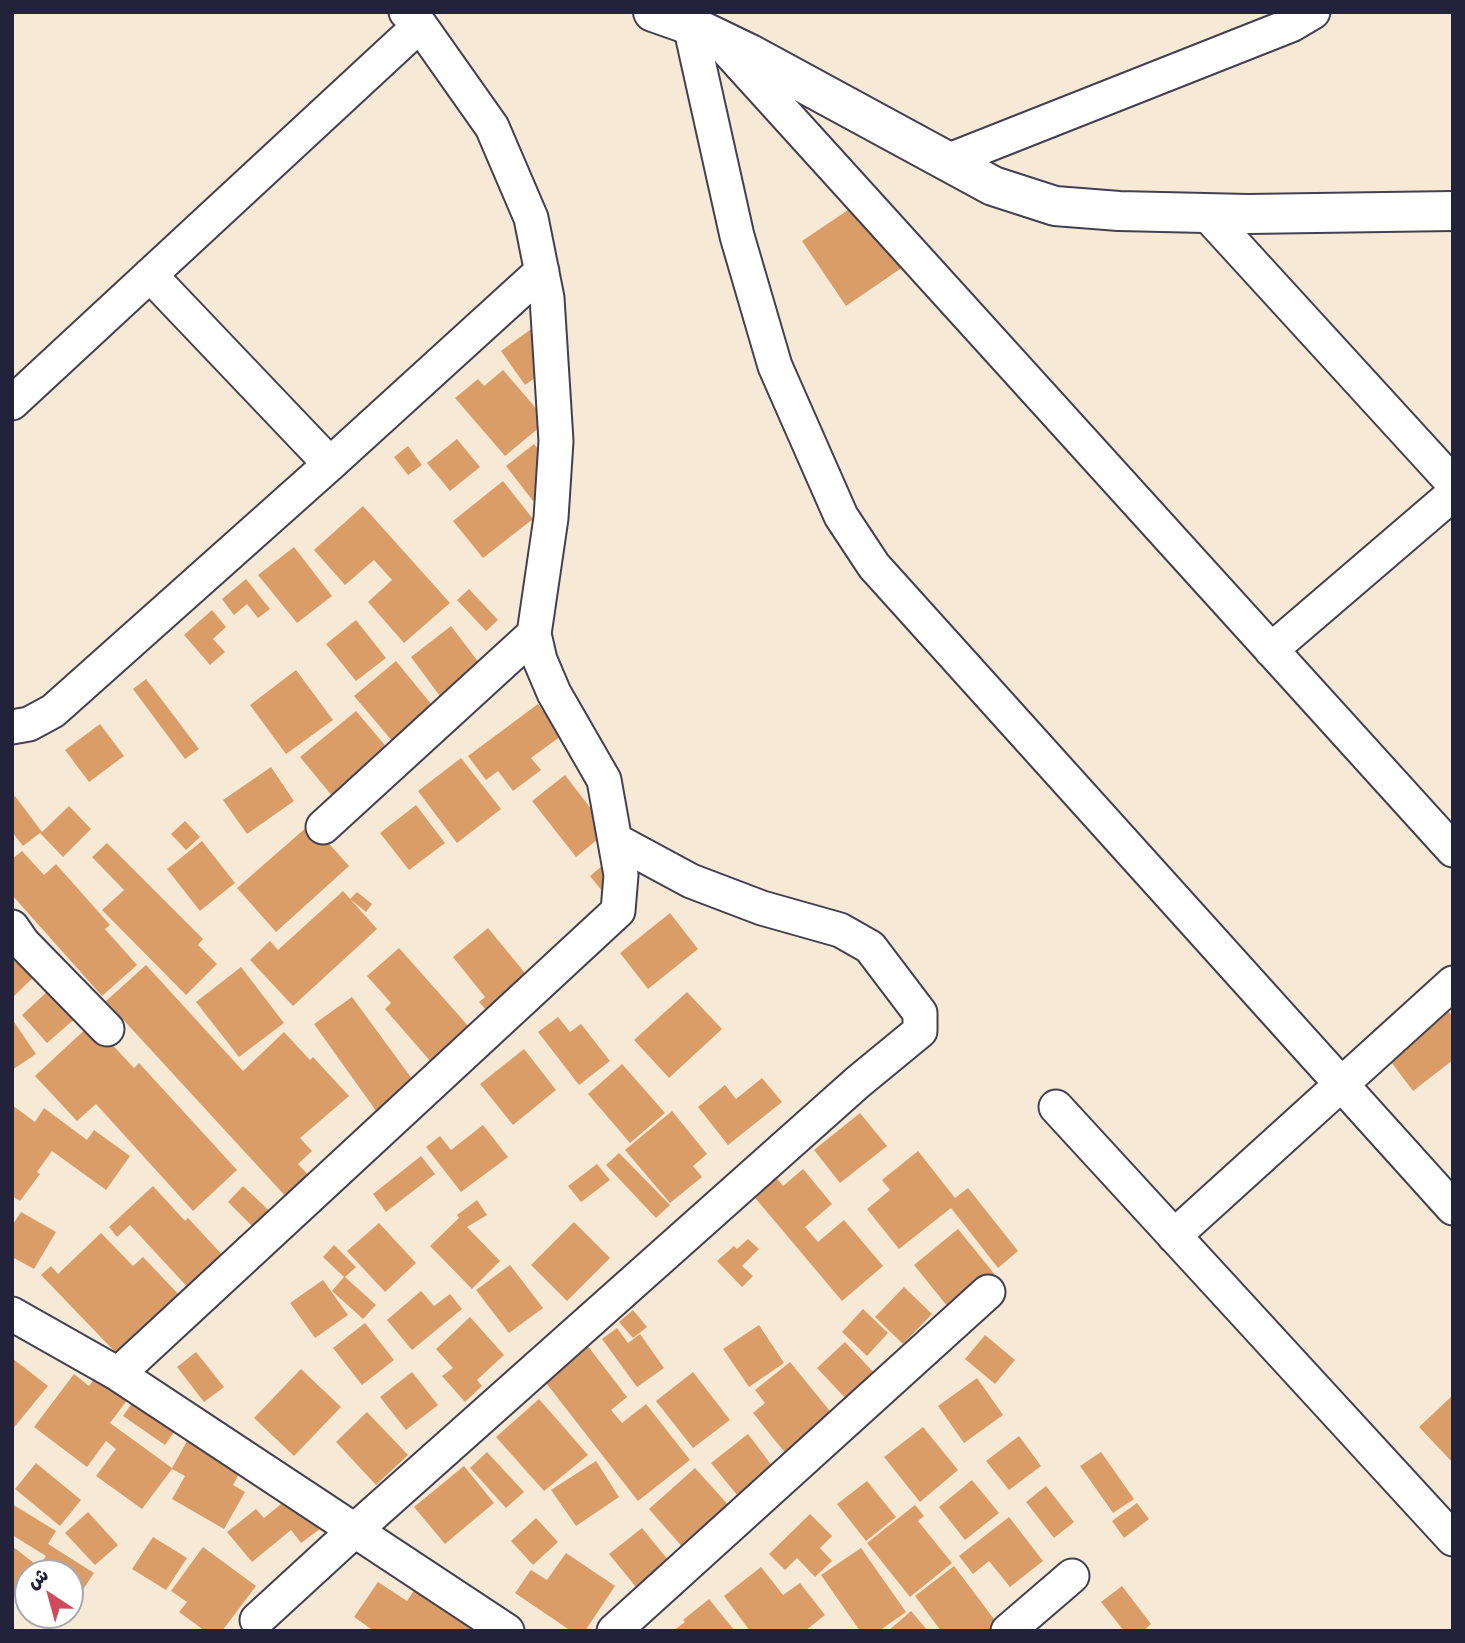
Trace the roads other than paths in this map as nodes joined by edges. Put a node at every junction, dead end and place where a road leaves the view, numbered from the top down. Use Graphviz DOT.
graph roads {
  1 [pos="653,12"];
  2 [pos="1313,12"];
  3 [pos="413,19"];
  4 [pos="703,32"];
  5 [pos="947,162"];
  6 [pos="1453,211"];
  7 [pos="1206,213"];
  8 [pos="542,271"];
  9 [pos="150,275"];
  10 [pos="12,404"];
  11 [pos="330,464"];
  12 [pos="1453,484"];
  13 [pos="1453,494"];
  14 [pos="534,634"];
  15 [pos="1271,650"];
  16 [pos="12,727"];
  17 [pos="323,827"];
  18 [pos="614,840"];
  19 [pos="1453,850"];
  20 [pos="12,928"];
  21 [pos="1453,983"];
  22 [pos="107,1029"];
  23 [pos="1340,1086"];
  24 [pos="1056,1107"];
  25 [pos="1453,1208"];
  26 [pos="1174,1236"];
  27 [pos="988,1292"];
  28 [pos="12,1314"];
  29 [pos="118,1374"];
  30 [pos="354,1531"];
  31 [pos="1453,1539"];
  32 [pos="1072,1576"];
  33 [pos="257,1620"];
  34 [pos="507,1631"];
  35 [pos="614,1631"];
  36 [pos="1008,1631"];
  1 -- 4 [label="street"];
  2 -- 5 [label="street"];
  3 -- 8 [label="street"];
  3 -- 9 [label="street"];
  4 -- 5 [label="street"];
  4 -- 15 [label="street"];
  4 -- 23 [label="street"];
  5 -- 7 [label="street"];
  6 -- 7 [label="street"];
  7 -- 12 [label="street"];
  8 -- 11 [label="street"];
  8 -- 14 [label="street"];
  9 -- 10 [label="street"];
  9 -- 11 [label="street"];
  11 -- 16 [label="street"];
  13 -- 15 [label="street"];
  14 -- 17 [label="street"];
  14 -- 18 [label="street"];
  15 -- 19 [label="street"];
  18 -- 29 [label="street"];
  18 -- 30 [label="street"];
  20 -- 22 [label="street"];
  21 -- 23 [label="street"];
  23 -- 25 [label="street"];
  23 -- 26 [label="street"];
  24 -- 26 [label="street"];
  26 -- 31 [label="street"];
  27 -- 35 [label="street"];
  28 -- 29 [label="street"];
  29 -- 30 [label="street"];
  30 -- 33 [label="street"];
  30 -- 34 [label="street"];
  32 -- 36 [label="street"];
}
